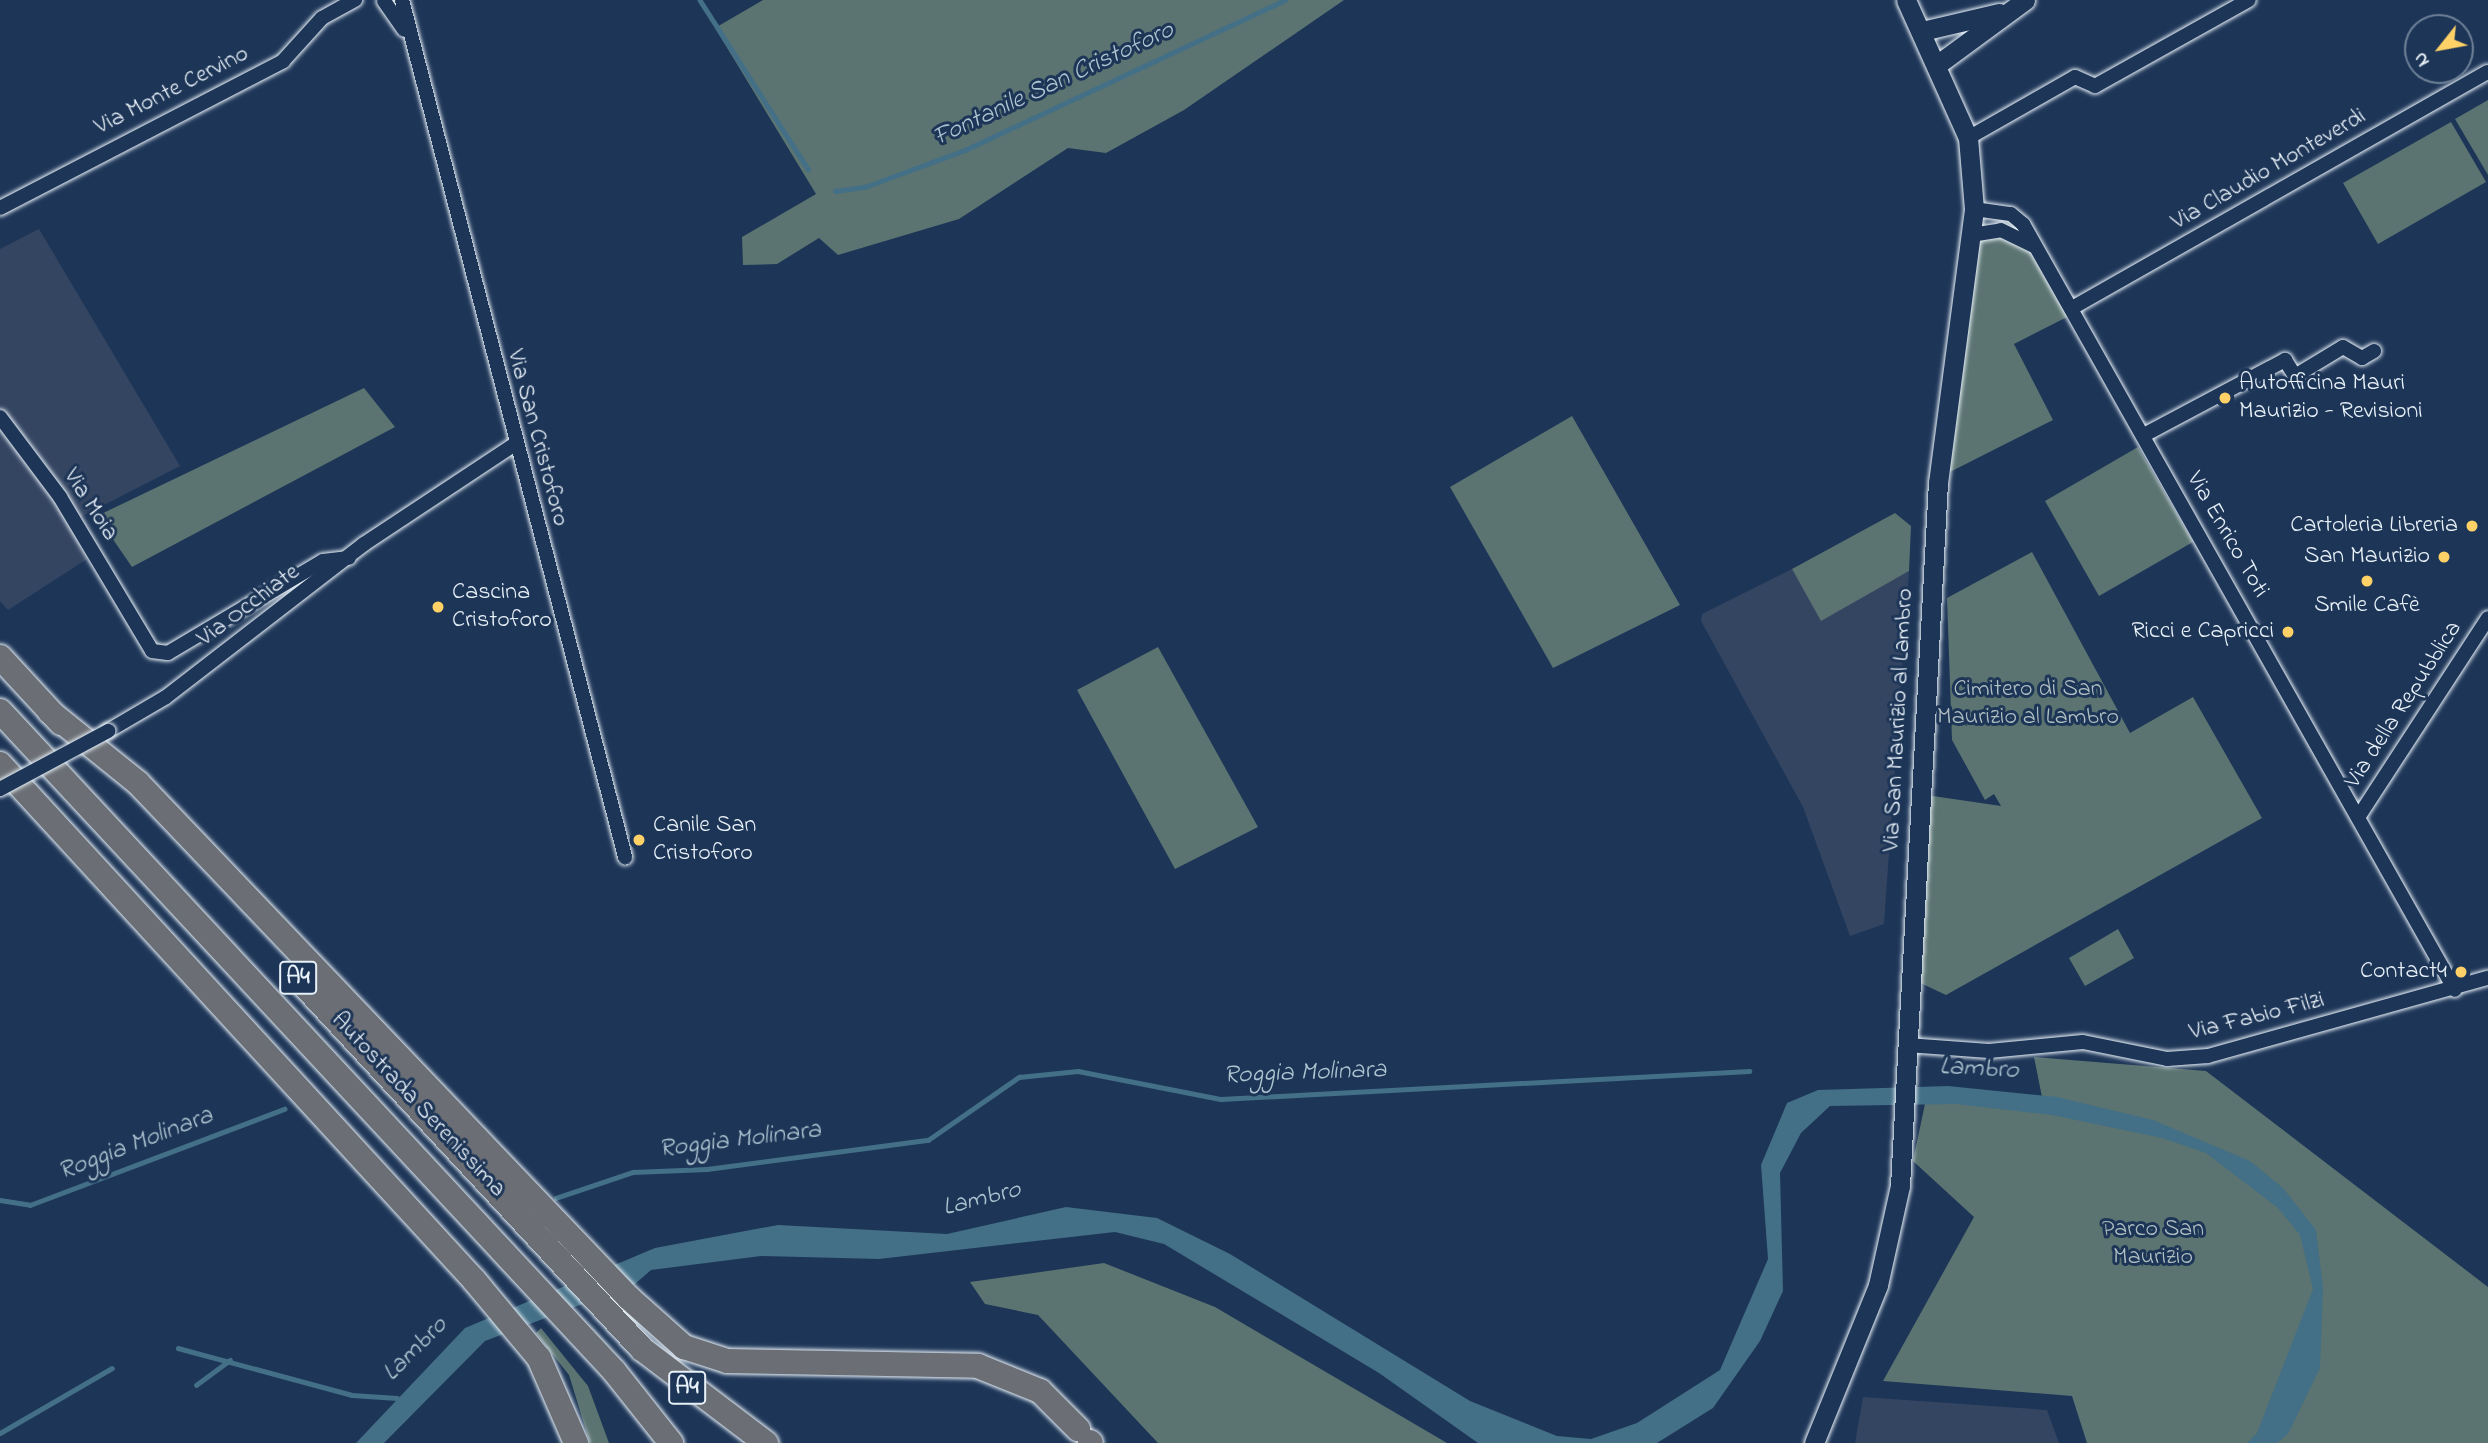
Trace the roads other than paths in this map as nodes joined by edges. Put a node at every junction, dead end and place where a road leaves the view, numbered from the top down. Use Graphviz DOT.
graph roads {
  1 [pos="354,0"];
  2 [pos="364,0"];
  3 [pos="384,0"];
  4 [pos="394,0"];
  5 [pos="402,0"];
  6 [pos="1906,0"];
  7 [pos="2249,0"];
  8 [pos="2018,5"];
  9 [pos="405,31"];
  10 [pos="1922,31"];
  11 [pos="1938,64"];
  12 [pos="2488,72"];
  13 [pos="1968,138"];
  14 [pos="0,208"];
  15 [pos="1974,209"];
  16 [pos="1970,235"];
  17 [pos="2039,250"];
  18 [pos="2072,308"];
  19 [pos="2374,351"];
  20 [pos="0,417"];
  21 [pos="2144,435"];
  22 [pos="515,444"];
  23 [pos="349,558"];
  24 [pos="2488,618"];
  25 [pos="0,657"];
  26 [pos="0,711"];
  27 [pos="0,764"];
  28 [pos="0,789"];
  29 [pos="2359,816"];
  30 [pos="625,857"];
  31 [pos="2488,978"];
  32 [pos="2455,990"];
  33 [pos="1907,1045"];
  34 [pos="558,1237"];
  35 [pos="1086,1438"];
  36 [pos="576,1443"];
  37 [pos="671,1443"];
  38 [pos="766,1443"];
  39 [pos="1814,1443"];
  1 -- 2 [label="street, Via Monte Cervino"];
  1 -- 14 [label="street, Via Monte Cervino"];
  3 -- 4 [label="street"];
  3 -- 9 [label="street, Via San Cristoforo"];
  5 -- 9 [label="street, Via San Cristoforo"];
  6 -- 10 [label="main road, Via San Maurizio al Lambro"];
  7 -- 13 [label="street"];
  8 -- 10 [label="main road"];
  8 -- 11 [label="main road"];
  9 -- 22 [label="street, Via San Cristoforo"];
  10 -- 11 [label="main road, Via San Maurizio al Lambro"];
  11 -- 13 [label="main road, Via San Maurizio al Lambro"];
  12 -- 18 [label="street, Via Claudio Monteverdi"];
  13 -- 15 [label="main road, Via San Maurizio al Lambro"];
  15 -- 16 [label="main road, Via San Maurizio al Lambro"];
  15 -- 17 [label="street, Via Enrico Toti"];
  16 -- 17 [label="street"];
  16 -- 33 [label="main road, Via San Maurizio al Lambro"];
  17 -- 18 [label="street, Via Enrico Toti"];
  18 -- 21 [label="street, Via Enrico Toti"];
  19 -- 21 [label="street"];
  20 -- 23 [label="street, Via Moia"];
  21 -- 29 [label="street, Via Enrico Toti"];
  22 -- 23 [label="street, Via Occhiate"];
  22 -- 30 [label="street, Via San Cristoforo"];
  23 -- 28 [label="street, Via Occhiate, bridge"];
  24 -- 29 [label="street, Via della Repubblica"];
  25 -- 34 [label="highway, Autostrada Serenissima / A4"];
  26 -- 37 [label="highway, Autostrada Serenissima / A4"];
  27 -- 36 [label="highway"];
  29 -- 32 [label="street, Via Enrico Toti"];
  31 -- 32 [label="street, Via Fabio Filzi"];
  32 -- 33 [label="street, Via Fabio Filzi"];
  33 -- 39 [label="main road, Via San Maurizio al Lambro"];
  34 -- 35 [label="highway"];
  34 -- 38 [label="highway, Autostrada Serenissima / A4"];
}
